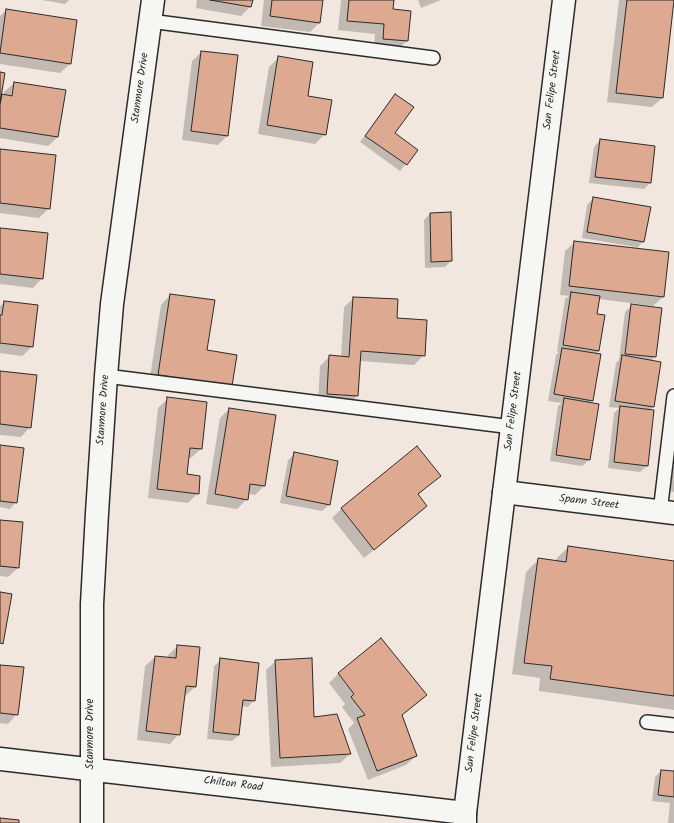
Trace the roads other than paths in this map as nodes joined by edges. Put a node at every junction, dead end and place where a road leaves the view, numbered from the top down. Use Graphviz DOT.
graph roads {
  1 [pos="153,0"];
  2 [pos="564,0"];
  3 [pos="150,22"];
  4 [pos="433,58"];
  5 [pos="106,376"];
  6 [pos="674,396"];
  7 [pos="512,427"];
  8 [pos="504,492"];
  9 [pos="667,512"];
  10 [pos="647,722"];
  11 [pos="674,725"];
  12 [pos="0,759"];
  13 [pos="91,769"];
  14 [pos="465,818"];
  15 [pos="92,823"];
  1 -- 3 [label="street, Stanmore Drive"];
  2 -- 7 [label="street, San Felipe Street"];
  3 -- 4 [label="lane"];
  3 -- 5 [label="street, Stanmore Drive"];
  5 -- 7 [label="lane"];
  5 -- 13 [label="street, Stanmore Drive"];
  6 -- 9 [label="lane"];
  7 -- 8 [label="street, San Felipe Street"];
  8 -- 9 [label="street, Spann Street"];
  8 -- 14 [label="street, San Felipe Street"];
  10 -- 11 [label="lane"];
  12 -- 13 [label="street, Chilton Road"];
  13 -- 14 [label="street, Chilton Road"];
  13 -- 15 [label="street, Stanmore Drive"];
}
